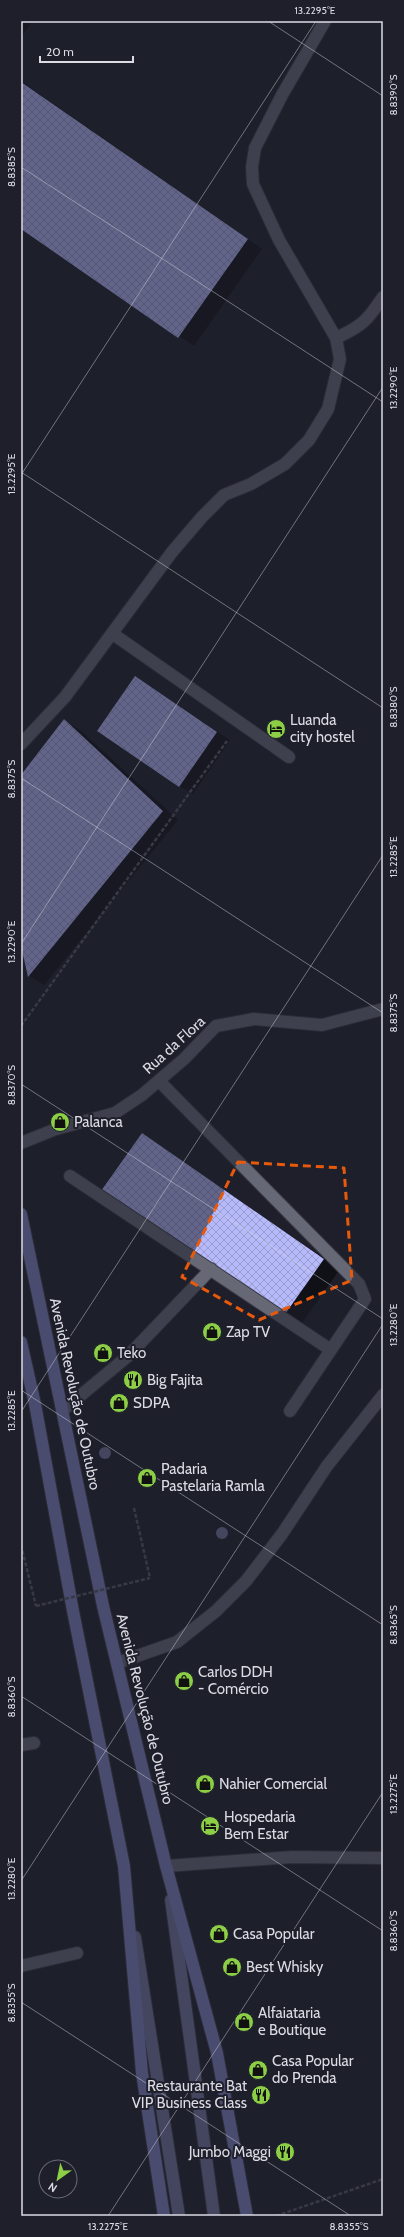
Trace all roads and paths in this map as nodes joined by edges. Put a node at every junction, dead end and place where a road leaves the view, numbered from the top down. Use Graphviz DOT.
graph roads {
  1 [pos="325,21"];
  2 [pos="383,297"];
  3 [pos="336,338"];
  4 [pos="113,634"];
  5 [pos="239,723"];
  6 [pos="21,744"];
  7 [pos="289,758"];
  8 [pos="383,1009"];
  9 [pos="21,1026"];
  10 [pos="159,1081"];
  11 [pos="21,1143"];
  12 [pos="70,1176"];
  13 [pos="21,1214"];
  14 [pos="212,1269"];
  15 [pos="21,1342"];
  16 [pos="331,1350"];
  17 [pos="21,1366"];
  18 [pos="383,1394"];
  19 [pos="35,1404"];
  20 [pos="62,1411"];
  21 [pos="290,1411"];
  22 [pos="134,1508"];
  23 [pos="21,1545"];
  24 [pos="117,1663"];
  25 [pos="34,1743"];
  26 [pos="21,1745"];
  27 [pos="383,1858"];
  28 [pos="124,1866"];
  29 [pos="166,1866"];
  30 [pos="77,1953"];
  31 [pos="21,1966"];
  32 [pos="383,2179"];
  33 [pos="164,2216"];
  34 [pos="179,2216"];
  35 [pos="214,2216"];
  36 [pos="247,2216"];
  37 [pos="276,2216"];
  1 -- 3 [label="street"];
  2 -- 3 [label="street"];
  3 -- 4 [label="street"];
  4 -- 5 [label="street"];
  4 -- 6 [label="street"];
  5 -- 7 [label="street"];
  5 -- 9 [label="path"];
  8 -- 10 [label="street, Rua da Flora"];
  10 -- 11 [label="street, Rua da Flora"];
  10 -- 16 [label="street"];
  12 -- 14 [label="street"];
  13 -- 20 [label="main road, Avenida Revolução de Outubro"];
  14 -- 16 [label="street"];
  14 -- 20 [label="street"];
  15 -- 19 [label="main road"];
  16 -- 21 [label="street"];
  17 -- 19 [label="main road"];
  18 -- 24 [label="street"];
  19 -- 28 [label="main road"];
  20 -- 24 [label="main road, Avenida Revolução de Outubro"];
  22 -- 23 [label="path, bridge"];
  24 -- 29 [label="main road, Avenida Revolução de Outubro"];
  25 -- 26 [label="street"];
  27 -- 29 [label="street"];
  28 -- 33 [label="main road"];
  28 -- 34 [label="main road"];
  29 -- 35 [label="main road, Avenida Revolução de Outubro"];
  29 -- 36 [label="main road"];
  30 -- 31 [label="street"];
  32 -- 37 [label="path"];
}
